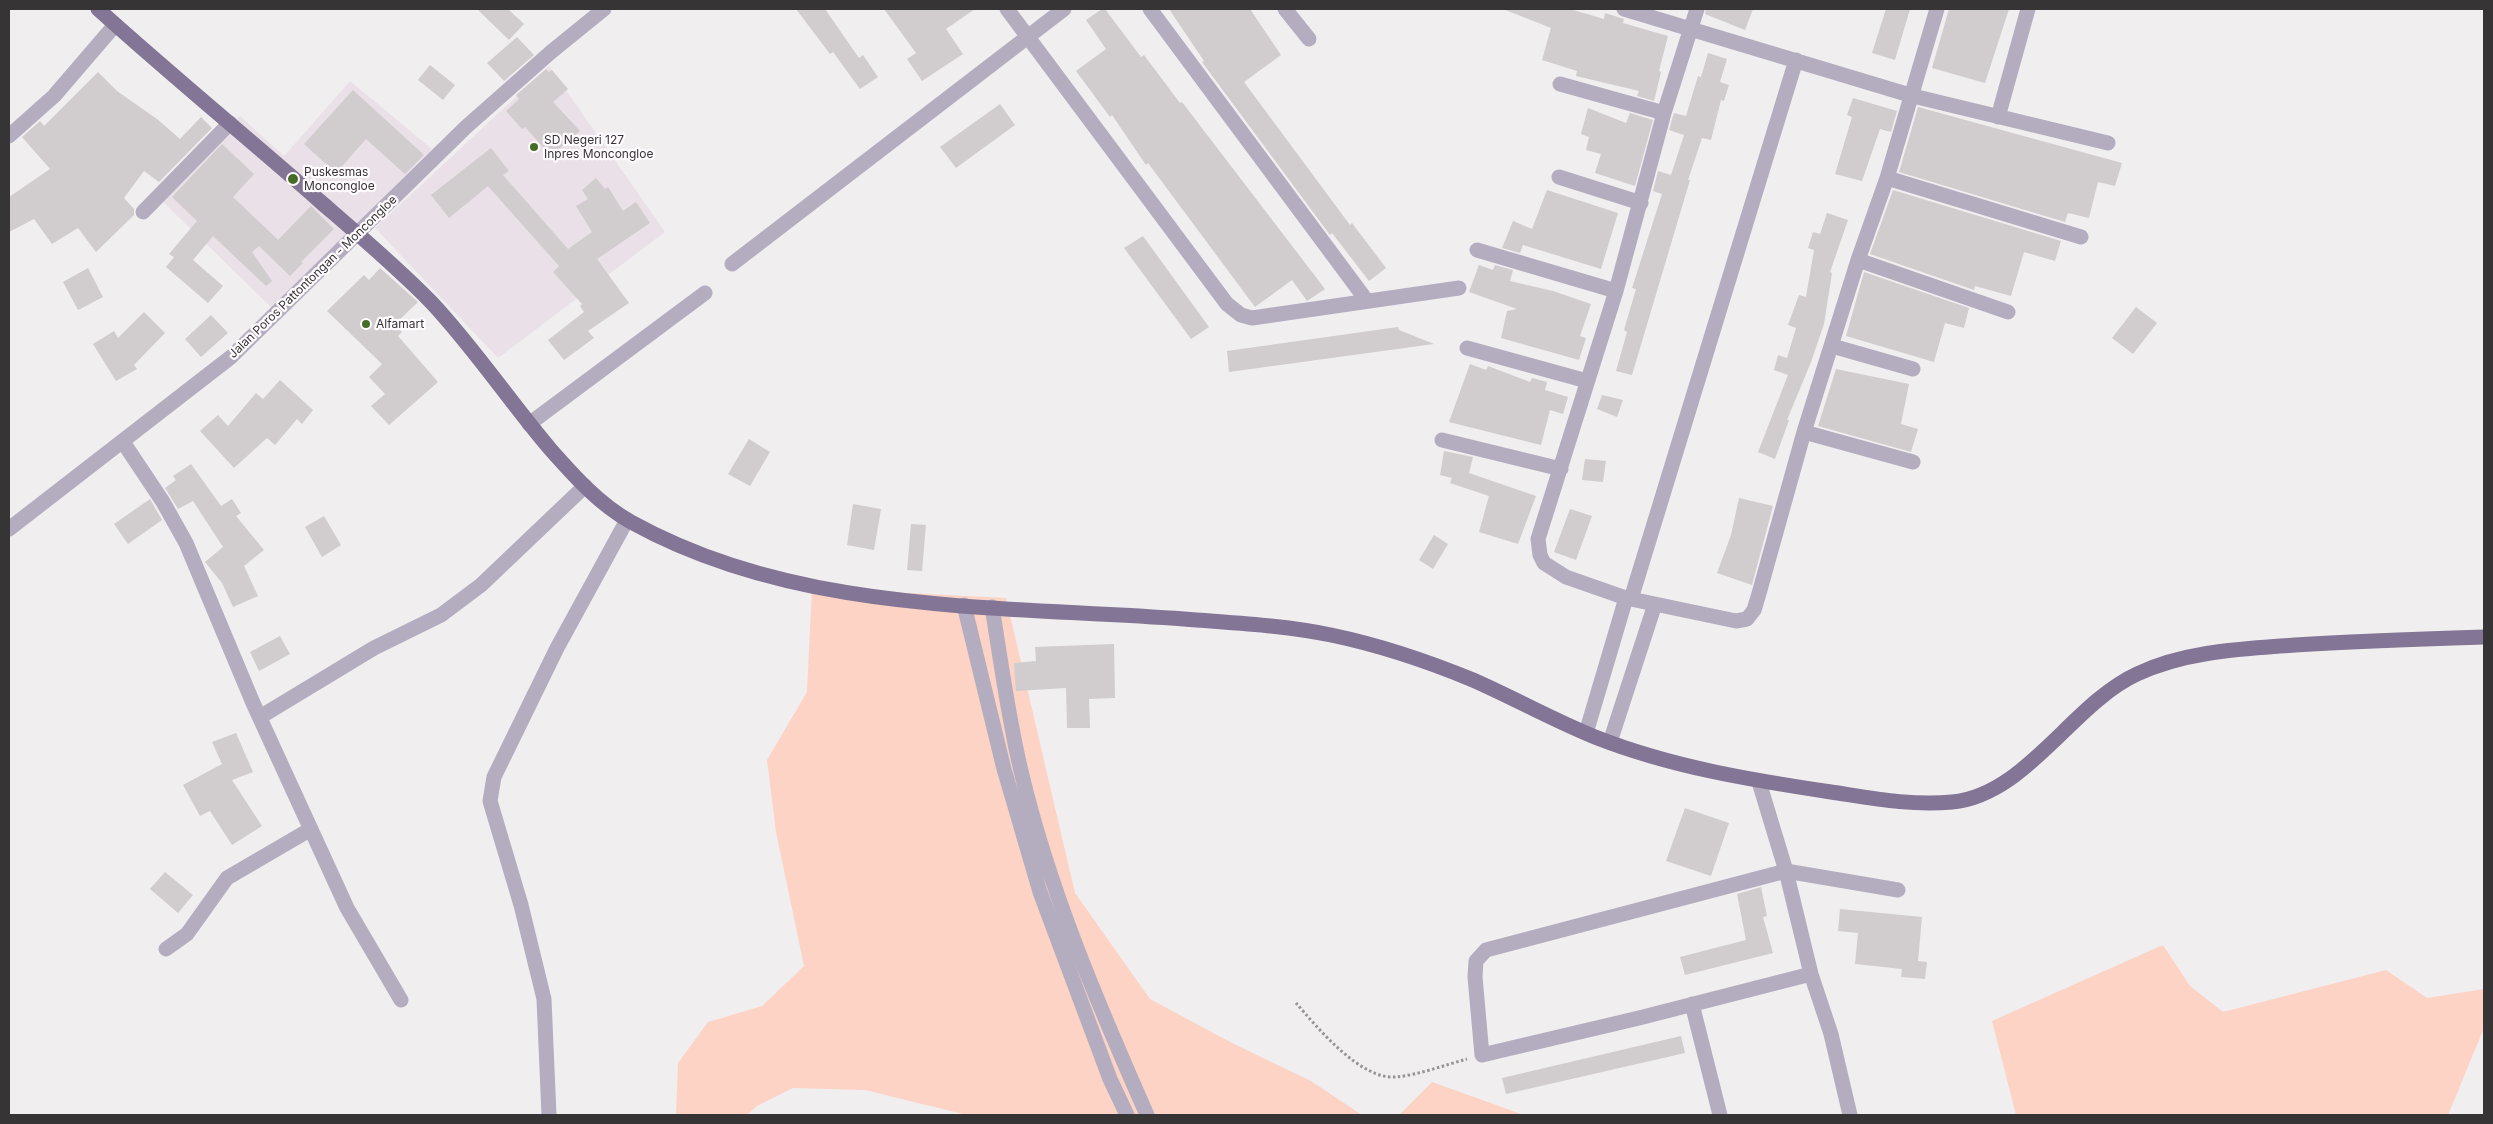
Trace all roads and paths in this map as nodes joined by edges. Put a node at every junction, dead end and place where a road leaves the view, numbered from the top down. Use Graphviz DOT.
graph roads {
  1 [pos="99,9"];
  2 [pos="604,9"];
  3 [pos="1007,9"];
  4 [pos="1064,9"];
  5 [pos="1150,9"];
  6 [pos="1285,9"];
  7 [pos="1624,9"];
  8 [pos="1697,9"];
  9 [pos="1937,9"];
  10 [pos="2028,9"];
  11 [pos="115,25"];
  12 [pos="1691,29"];
  13 [pos="1027,36"];
  14 [pos="1309,39"];
  15 [pos="1796,60"];
  16 [pos="1560,84"];
  17 [pos="1912,96"];
  18 [pos="1664,113"];
  19 [pos="1998,117"];
  20 [pos="230,123"];
  21 [pos="9,136"];
  22 [pos="2108,144"];
  23 [pos="1559,177"];
  24 [pos="1888,178"];
  25 [pos="1641,203"];
  26 [pos="144,212"];
  27 [pos="358,234"];
  28 [pos="2081,237"];
  29 [pos="1477,250"];
  30 [pos="1858,260"];
  31 [pos="732,264"];
  32 [pos="1459,288"];
  33 [pos="1616,291"];
  34 [pos="705,293"];
  35 [pos="1367,301"];
  36 [pos="2008,312"];
  37 [pos="1832,346"];
  38 [pos="1467,348"];
  39 [pos="1913,369"];
  40 [pos="1587,381"];
  41 [pos="529,424"];
  42 [pos="1804,432"];
  43 [pos="1442,440"];
  44 [pos="123,442"];
  45 [pos="1913,462"];
  46 [pos="1561,469"];
  47 [pos="585,486"];
  48 [pos="627,520"];
  49 [pos="9,529"];
  50 [pos="1629,599"];
  51 [pos="1655,604"];
  52 [pos="964,605"];
  53 [pos="992,608"];
  54 [pos="2484,637"];
  55 [pos="260,717"];
  56 [pos="1586,733"];
  57 [pos="1610,742"];
  58 [pos="1759,782"];
  59 [pos="311,829"];
  60 [pos="1786,871"];
  61 [pos="1898,890"];
  62 [pos="166,949"];
  63 [pos="1811,974"];
  64 [pos="401,1000"];
  65 [pos="1296,1003"];
  66 [pos="1692,1004"];
  67 [pos="1482,1055"];
  68 [pos="549,1115"];
  69 [pos="1128,1115"];
  70 [pos="1147,1115"];
  71 [pos="1720,1115"];
  72 [pos="1850,1115"];
  1 -- 11 [label="main road"];
  2 -- 27 [label="street, Jalan Poros Pattontongan - Moncongloe"];
  3 -- 13 [label="street"];
  4 -- 13 [label="street"];
  5 -- 35 [label="street"];
  6 -- 14 [label="street"];
  7 -- 12 [label="street"];
  8 -- 12 [label="street"];
  9 -- 17 [label="street"];
  10 -- 19 [label="street"];
  11 -- 20 [label="main road"];
  11 -- 21 [label="street"];
  12 -- 15 [label="street"];
  12 -- 18 [label="street"];
  13 -- 31 [label="street"];
  13 -- 35 [label="street"];
  15 -- 17 [label="street"];
  15 -- 50 [label="street"];
  16 -- 18 [label="street"];
  17 -- 19 [label="street"];
  17 -- 24 [label="street"];
  18 -- 25 [label="street"];
  19 -- 22 [label="street"];
  20 -- 26 [label="street"];
  20 -- 27 [label="main road"];
  23 -- 25 [label="street"];
  24 -- 28 [label="street"];
  24 -- 30 [label="street"];
  25 -- 33 [label="street"];
  27 -- 41 [label="main road"];
  27 -- 44 [label="street, Jalan Poros Pattontongan - Moncongloe"];
  29 -- 33 [label="street"];
  30 -- 36 [label="street"];
  30 -- 37 [label="street"];
  32 -- 35 [label="street"];
  33 -- 40 [label="street"];
  34 -- 41 [label="street"];
  37 -- 39 [label="street"];
  37 -- 42 [label="street"];
  38 -- 40 [label="street"];
  40 -- 46 [label="street"];
  41 -- 47 [label="main road"];
  42 -- 45 [label="street"];
  42 -- 51 [label="street"];
  43 -- 46 [label="street"];
  44 -- 49 [label="street, Jalan Poros Pattontongan - Moncongloe"];
  44 -- 55 [label="street"];
  46 -- 50 [label="street"];
  47 -- 48 [label="main road"];
  47 -- 55 [label="street"];
  48 -- 52 [label="main road"];
  48 -- 68 [label="street"];
  50 -- 51 [label="street"];
  50 -- 56 [label="street"];
  51 -- 57 [label="street"];
  52 -- 53 [label="main road"];
  52 -- 69 [label="street"];
  53 -- 56 [label="main road"];
  53 -- 70 [label="street"];
  54 -- 58 [label="main road"];
  55 -- 59 [label="street"];
  56 -- 57 [label="main road"];
  57 -- 58 [label="main road"];
  58 -- 60 [label="street"];
  59 -- 62 [label="street"];
  59 -- 64 [label="street"];
  60 -- 61 [label="street"];
  60 -- 63 [label="street"];
  60 -- 67 [label="street"];
  63 -- 66 [label="street"];
  63 -- 72 [label="street"];
  65 -- 67 [label="path"];
  66 -- 67 [label="street"];
  66 -- 71 [label="street"];
}
